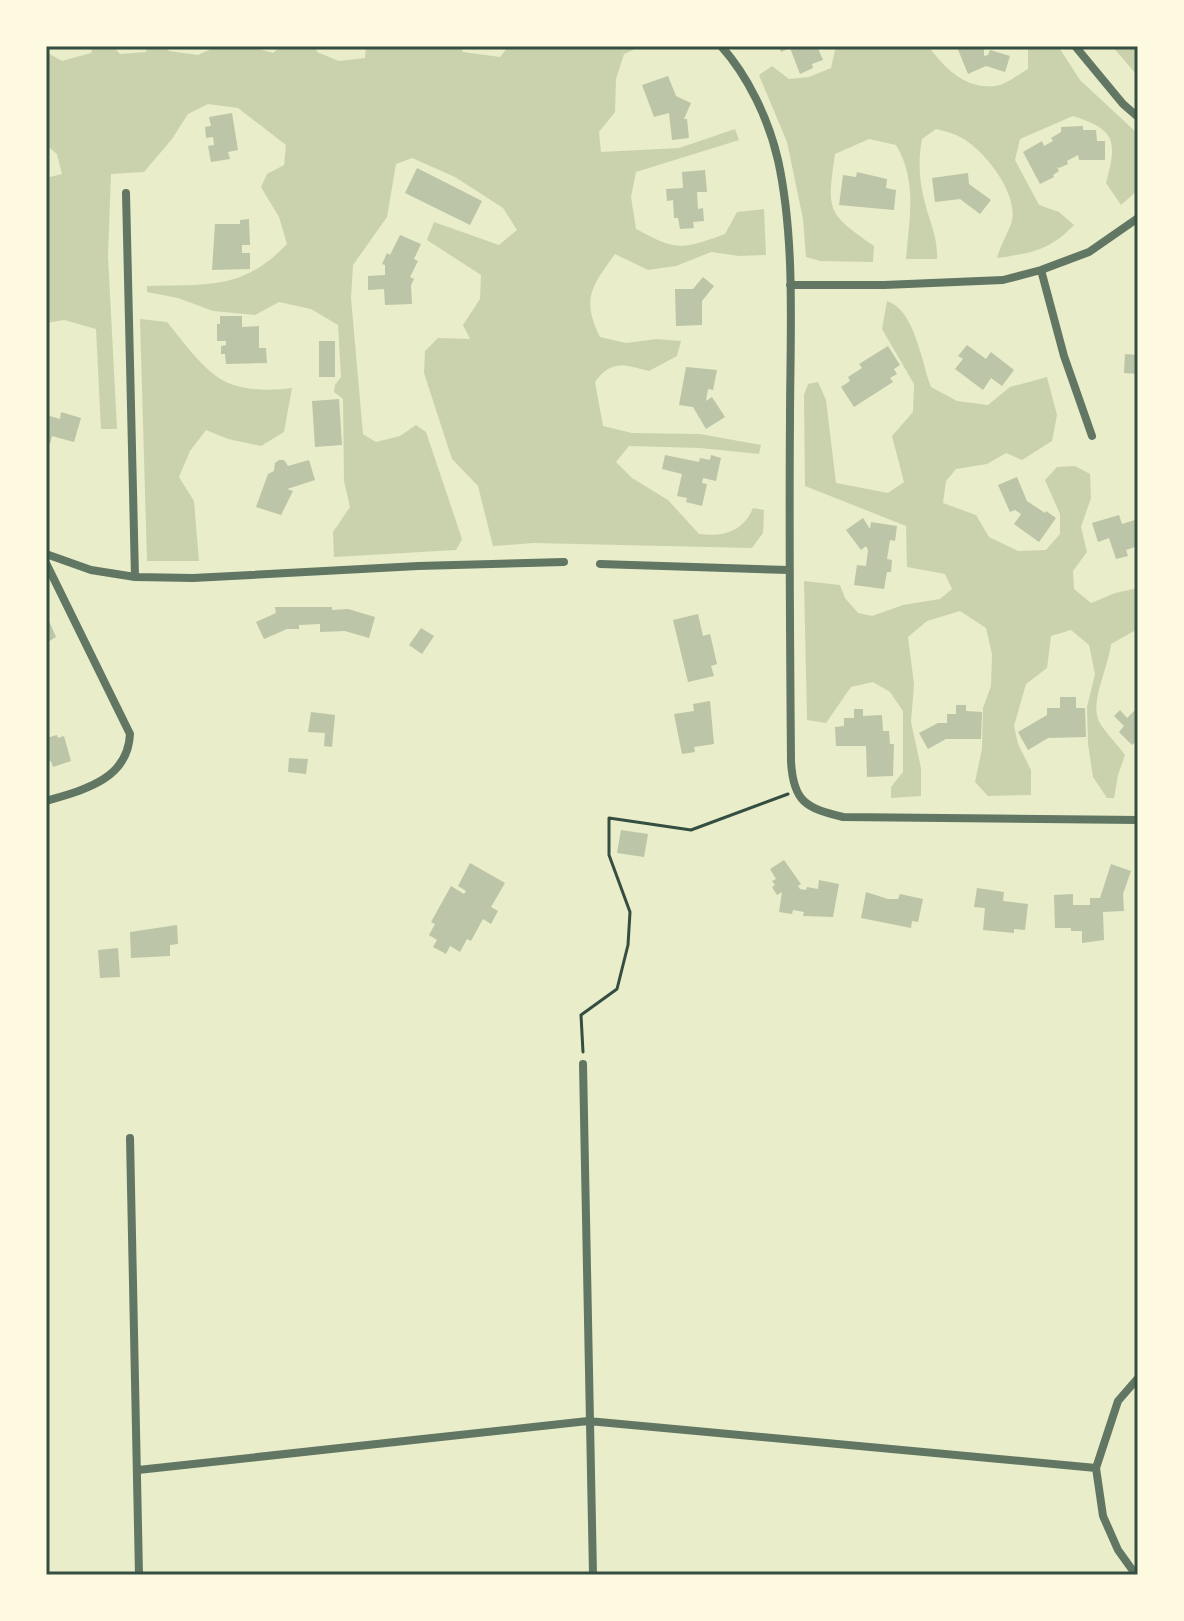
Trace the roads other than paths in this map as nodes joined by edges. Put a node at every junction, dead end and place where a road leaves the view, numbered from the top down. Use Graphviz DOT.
graph roads {
  1 [pos="721,46"];
  2 [pos="1075,46"];
  3 [pos="1138,117"];
  4 [pos="126,193"];
  5 [pos="1138,218"];
  6 [pos="1041,270"];
  7 [pos="790,285"];
  8 [pos="1092,436"];
  9 [pos="46,554"];
  10 [pos="564,562"];
  11 [pos="46,563"];
  12 [pos="600,564"];
  13 [pos="789,570"];
  14 [pos="135,577"];
  15 [pos="46,801"];
  16 [pos="1138,820"];
  17 [pos="583,1064"];
  18 [pos="130,1138"];
  19 [pos="1138,1378"];
  20 [pos="588,1421"];
  21 [pos="1096,1468"];
  22 [pos="138,1470"];
  23 [pos="139,1575"];
  24 [pos="593,1575"];
  25 [pos="1136,1575"];
  1 -- 7 [label="street"];
  2 -- 3 [label="street"];
  4 -- 14 [label="street"];
  5 -- 6 [label="street"];
  6 -- 7 [label="street"];
  6 -- 8 [label="street"];
  7 -- 13 [label="street"];
  9 -- 14 [label="street"];
  10 -- 14 [label="street"];
  11 -- 15 [label="street"];
  12 -- 13 [label="street"];
  13 -- 16 [label="street"];
  17 -- 20 [label="street"];
  18 -- 22 [label="street"];
  19 -- 21 [label="street"];
  20 -- 21 [label="street"];
  20 -- 22 [label="street"];
  20 -- 24 [label="street"];
  21 -- 25 [label="street"];
  22 -- 23 [label="street"];
}
